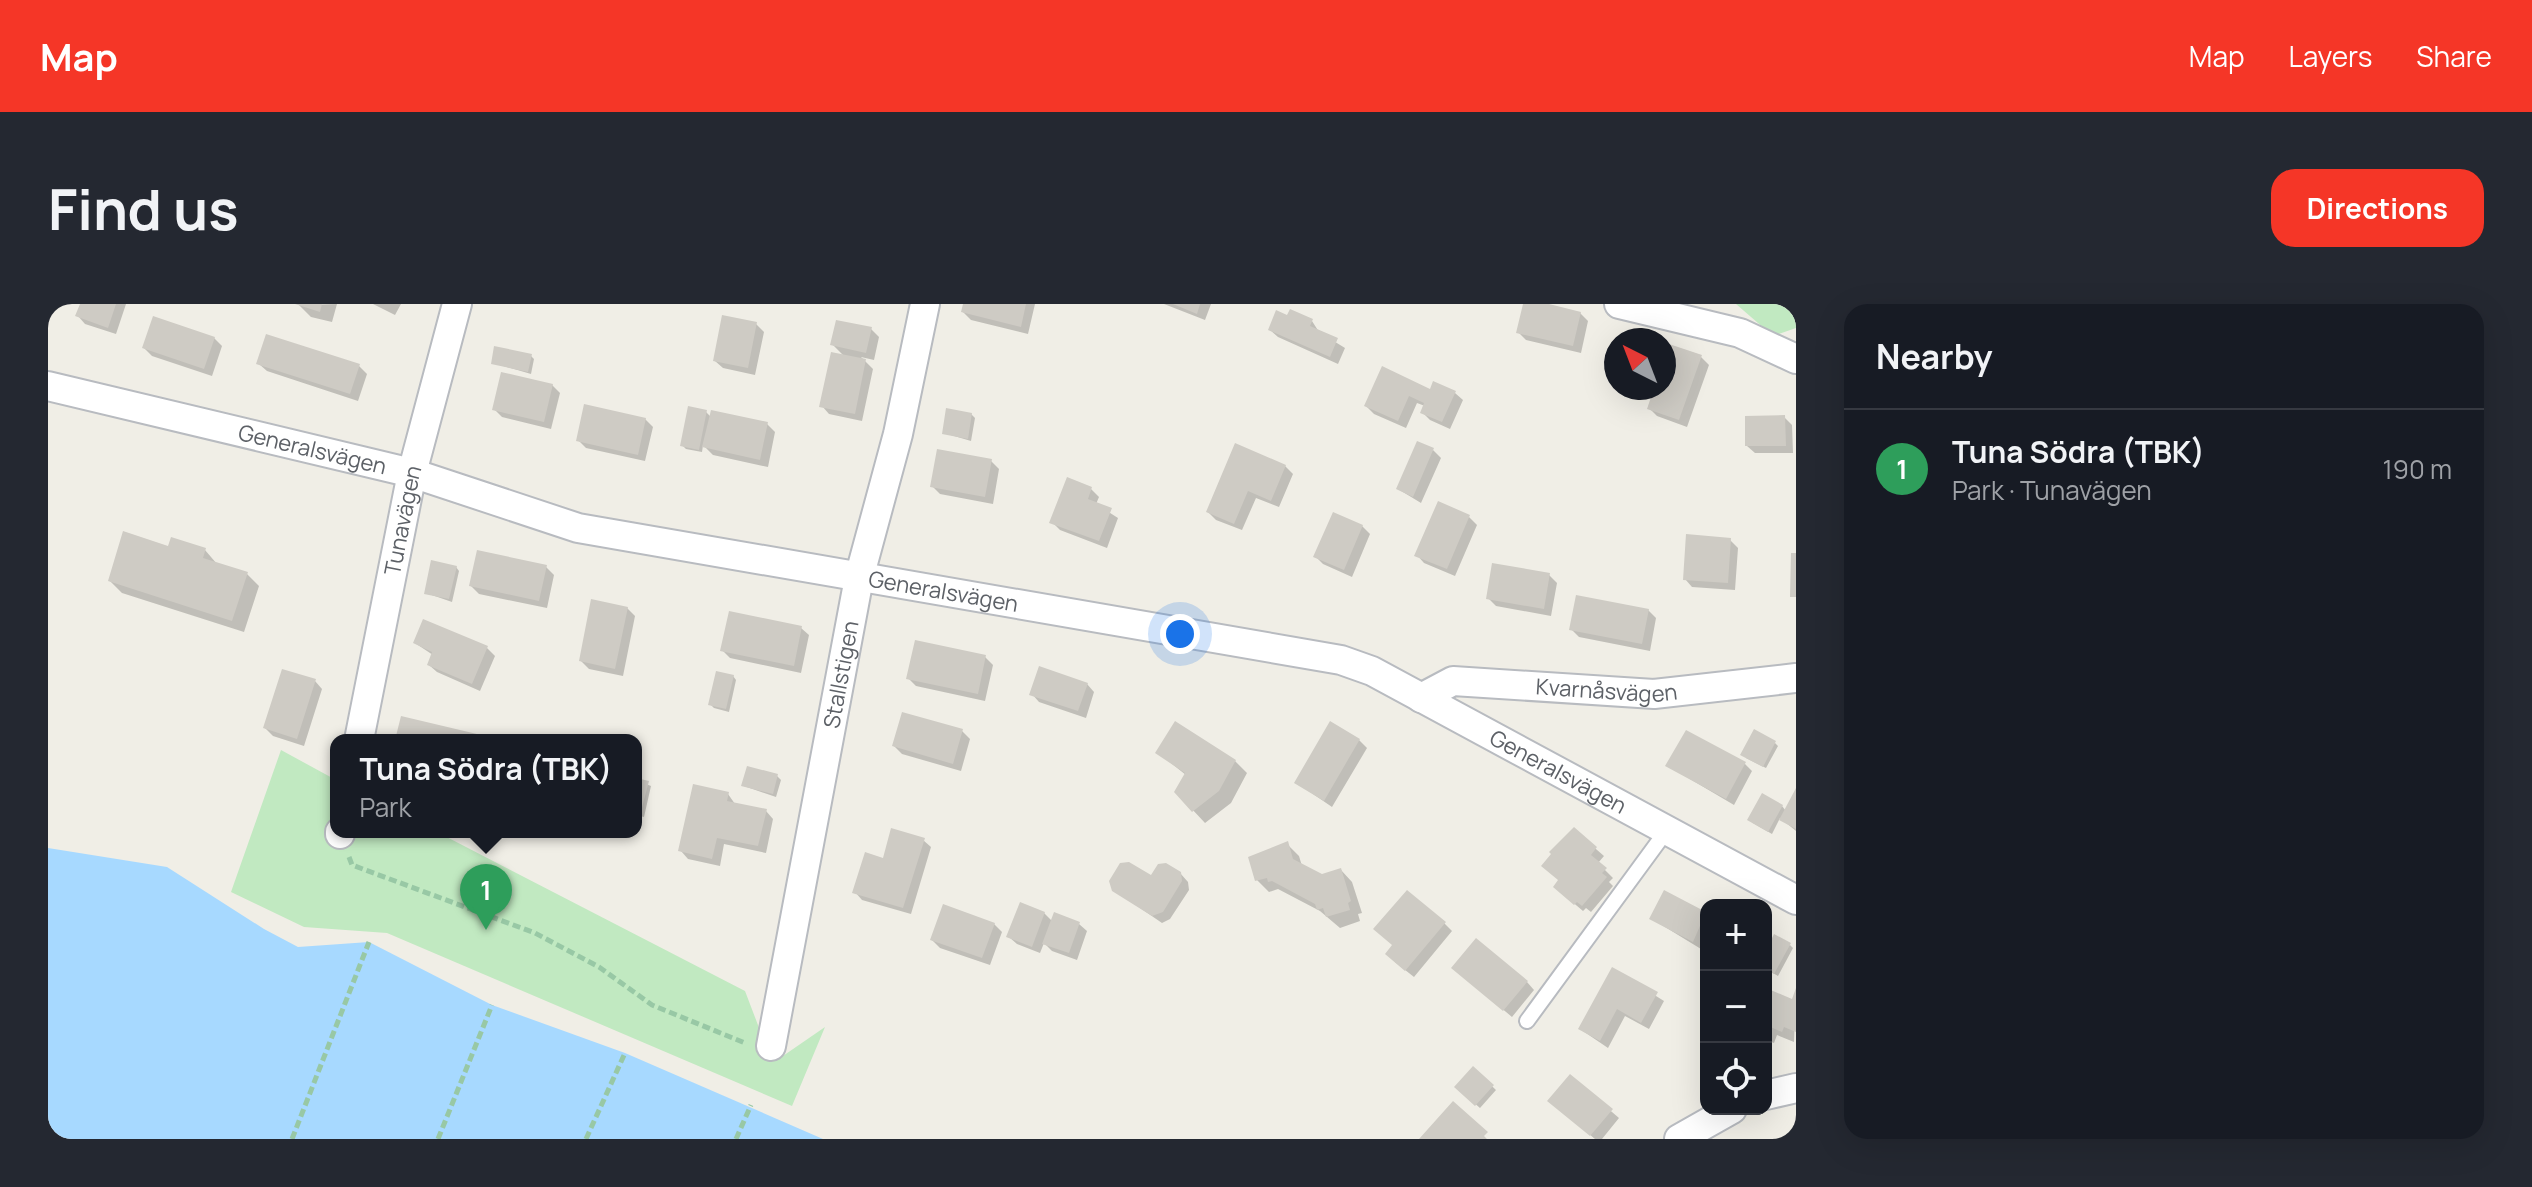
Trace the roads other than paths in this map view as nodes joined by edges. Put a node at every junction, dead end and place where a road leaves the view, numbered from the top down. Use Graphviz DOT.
graph roads {
  1 [pos="457,304"];
  2 [pos="925,304"];
  3 [pos="1619,304"];
  4 [pos="1796,359"];
  5 [pos="48,386"];
  6 [pos="412,473"];
  7 [pos="859,578"];
  8 [pos="1796,678"];
  9 [pos="1421,698"];
  10 [pos="360,734"];
  11 [pos="1667,830"];
  12 [pos="1796,900"];
  13 [pos="1527,1021"];
  14 [pos="771,1046"];
  15 [pos="1796,1088"];
  16 [pos="1772,1094"];
  17 [pos="1721,1115"];
  18 [pos="1679,1139"];
  1 -- 6 [label="street, Tunavägen"];
  2 -- 7 [label="street, Stallstigen"];
  3 -- 4 [label="street"];
  5 -- 6 [label="street, Generalsvägen"];
  6 -- 7 [label="street, Generalsvägen"];
  6 -- 10 [label="street, Tunavägen"];
  7 -- 9 [label="street, Generalsvägen"];
  7 -- 14 [label="street, Stallstigen"];
  8 -- 9 [label="street, Kvarnåsvägen"];
  9 -- 11 [label="street, Generalsvägen"];
  11 -- 12 [label="street, Generalsvägen"];
  11 -- 13 [label="lane"];
  15 -- 16 [label="street"];
  17 -- 18 [label="street"];
}
